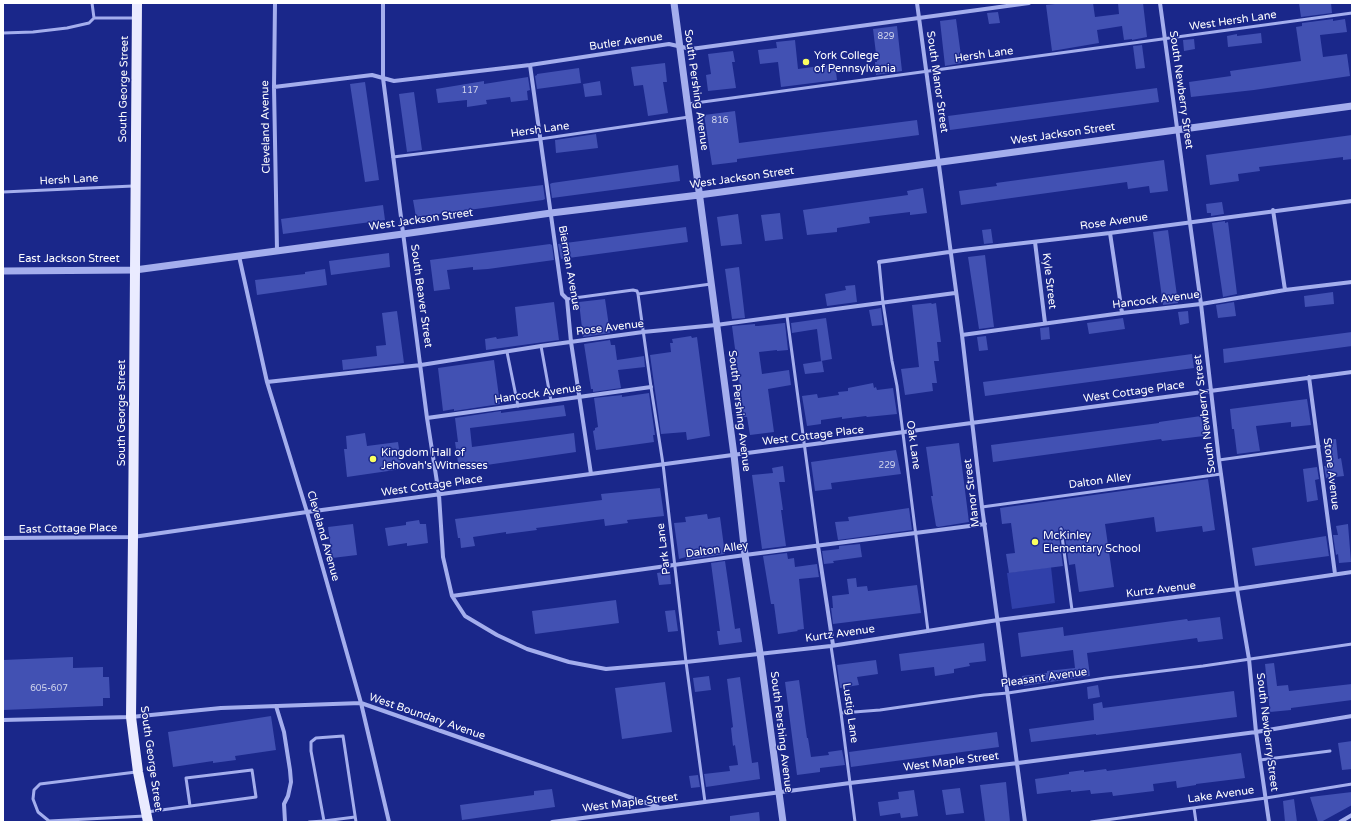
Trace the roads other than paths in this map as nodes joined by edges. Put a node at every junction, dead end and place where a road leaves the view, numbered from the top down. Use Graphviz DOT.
graph roads {
  1 [pos="92,3"];
  2 [pos="137,3"];
  3 [pos="276,3"];
  4 [pos="383,3"];
  5 [pos="674,3"];
  6 [pos="917,3"];
  7 [pos="1029,3"];
  8 [pos="1160,3"];
  9 [pos="1352,13"];
  10 [pos="94,18"];
  11 [pos="137,18"];
  12 [pos="919,18"];
  13 [pos="3,33"];
  14 [pos="1165,39"];
  15 [pos="679,46"];
  16 [pos="530,64"];
  17 [pos="926,72"];
  18 [pos="383,78"];
  19 [pos="274,87"];
  20 [pos="687,104"];
  21 [pos="1352,106"];
  22 [pos="689,116"];
  23 [pos="1177,129"];
  24 [pos="540,140"];
  25 [pos="393,157"];
  26 [pos="939,162"];
  27 [pos="135,186"];
  28 [pos="3,192"];
  29 [pos="699,195"];
  30 [pos="1352,200"];
  31 [pos="1273,210"];
  32 [pos="551,213"];
  33 [pos="1190,221"];
  34 [pos="1110,233"];
  35 [pos="403,234"];
  36 [pos="1035,242"];
  37 [pos="277,250"];
  38 [pos="950,252"];
  39 [pos="239,256"];
  40 [pos="879,262"];
  41 [pos="135,270"];
  42 [pos="3,271"];
  43 [pos="1352,282"];
  44 [pos="711,284"];
  45 [pos="1286,290"];
  46 [pos="955,292"];
  47 [pos="638,294"];
  48 [pos="567,298"];
  49 [pos="883,302"];
  50 [pos="1201,304"];
  51 [pos="1122,313"];
  52 [pos="788,316"];
  53 [pos="1045,323"];
  54 [pos="716,325"];
  55 [pos="643,332"];
  56 [pos="962,335"];
  57 [pos="571,342"];
  58 [pos="541,346"];
  59 [pos="507,352"];
  60 [pos="421,365"];
  61 [pos="1352,372"];
  62 [pos="1309,377"];
  63 [pos="267,382"];
  64 [pos="651,386"];
  65 [pos="1212,390"];
  66 [pos="579,397"];
  67 [pos="551,401"];
  68 [pos="518,406"];
  69 [pos="427,418"];
  70 [pos="973,423"];
  71 [pos="902,433"];
  72 [pos="805,446"];
  73 [pos="1319,446"];
  74 [pos="734,455"];
  75 [pos="1219,460"];
  76 [pos="663,464"];
  77 [pos="591,474"];
  78 [pos="1221,474"];
  79 [pos="439,495"];
  80 [pos="982,507"];
  81 [pos="307,512"];
  82 [pos="985,524"];
  83 [pos="1061,529"];
  84 [pos="916,532"];
  85 [pos="133,537"];
  86 [pos="3,538"];
  87 [pos="818,546"];
  88 [pos="745,555"];
  89 [pos="675,565"];
  90 [pos="1352,572"];
  91 [pos="1335,574"];
  92 [pos="1237,589"];
  93 [pos="452,596"];
  94 [pos="1072,610"];
  95 [pos="998,620"];
  96 [pos="928,631"];
  97 [pos="1352,644"];
  98 [pos="832,646"];
  99 [pos="760,653"];
  100 [pos="1248,659"];
  101 [pos="686,662"];
  102 [pos="1008,693"];
  103 [pos="361,703"];
  104 [pos="276,706"];
  105 [pos="842,713"];
  106 [pos="1352,716"];
  107 [pos="131,717"];
  108 [pos="3,720"];
  109 [pos="1256,732"];
  110 [pos="1330,751"];
  111 [pos="1260,760"];
  112 [pos="1018,763"];
  113 [pos="138,772"];
  114 [pos="850,783"];
  115 [pos="1352,784"];
  116 [pos="778,793"];
  117 [pos="1266,798"];
  118 [pos="705,802"];
  119 [pos="190,806"];
  120 [pos="660,808"];
  121 [pos="1194,808"];
  122 [pos="1352,815"];
  123 [pos="147,817"];
  124 [pos="355,817"];
  125 [pos="324,821"];
  126 [pos="1102,821"];
  127 [pos="284,822"];
  128 [pos="309,822"];
  129 [pos="356,822"];
  130 [pos="389,822"];
  131 [pos="552,822"];
  132 [pos="782,822"];
  133 [pos="855,822"];
  134 [pos="1025,822"];
  135 [pos="1091,822"];
  136 [pos="1196,822"];
  137 [pos="1269,822"];
  138 [pos="1340,822"];
  1 -- 10 [label="lane"];
  2 -- 11 [label="main road, South George Street"];
  3 -- 19 [label="street, Cleveland Avenue"];
  4 -- 18 [label="street, South Beaver Street"];
  5 -- 15 [label="street, South Pershing Avenue"];
  6 -- 12 [label="street, South Manor Street"];
  7 -- 12 [label="street, Butler Avenue"];
  8 -- 14 [label="street, South Newberry Street"];
  9 -- 14 [label="lane, West Hersh Lane"];
  10 -- 11 [label="lane"];
  10 -- 13 [label="lane"];
  11 -- 27 [label="main road, South George Street"];
  12 -- 15 [label="street, Butler Avenue"];
  12 -- 17 [label="street, South Manor Street"];
  14 -- 17 [label="lane, Hersh Lane"];
  14 -- 23 [label="street, South Newberry Street"];
  15 -- 16 [label="street, Butler Avenue"];
  15 -- 20 [label="street, South Pershing Avenue"];
  16 -- 18 [label="street, Butler Avenue"];
  16 -- 24 [label="street, Bierman Avenue"];
  17 -- 20 [label="lane, Hersh Lane"];
  17 -- 26 [label="street, South Manor Street"];
  18 -- 19 [label="street, Butler Avenue"];
  18 -- 25 [label="street, South Beaver Street"];
  19 -- 37 [label="street, Cleveland Avenue"];
  20 -- 22 [label="street, South Pershing Avenue"];
  21 -- 23 [label="street, West Jackson Street"];
  22 -- 24 [label="lane, Hersh Lane"];
  22 -- 29 [label="street, South Pershing Avenue"];
  23 -- 26 [label="street, West Jackson Street"];
  23 -- 33 [label="street, South Newberry Street"];
  24 -- 25 [label="lane, Hersh Lane"];
  24 -- 32 [label="street, Bierman Avenue"];
  25 -- 35 [label="street, South Beaver Street"];
  26 -- 29 [label="street, West Jackson Street"];
  26 -- 38 [label="street, Manor Street"];
  27 -- 28 [label="lane, Hersh Lane"];
  27 -- 41 [label="main road, South George Street"];
  29 -- 32 [label="street, West Jackson Street"];
  29 -- 44 [label="street, South Pershing Avenue"];
  30 -- 31 [label="street, Rose Avenue"];
  31 -- 33 [label="street, Rose Avenue"];
  31 -- 45 [label="street"];
  32 -- 35 [label="street, West Jackson Street"];
  32 -- 48 [label="street, Bierman Avenue"];
  33 -- 34 [label="street, Rose Avenue"];
  33 -- 50 [label="street, South Newberry Street"];
  34 -- 36 [label="street, Rose Avenue"];
  34 -- 51 [label="street"];
  35 -- 37 [label="street, West Jackson Street"];
  35 -- 60 [label="street, South Beaver Street"];
  36 -- 38 [label="street, Rose Avenue"];
  36 -- 53 [label="street, Kyle Street"];
  37 -- 39 [label="street, West Jackson Street"];
  38 -- 40 [label="street, Rose Avenue"];
  38 -- 46 [label="street, Manor Street"];
  39 -- 41 [label="street, West Jackson Street"];
  39 -- 63 [label="street, Cleveland Avenue"];
  40 -- 49 [label="lane, Oak Lane"];
  41 -- 42 [label="street, East Jackson Street"];
  41 -- 85 [label="main road, South George Street"];
  43 -- 45 [label="street, Hancock Avenue"];
  44 -- 47 [label="lane"];
  44 -- 54 [label="street, South Pershing Avenue"];
  45 -- 50 [label="street, Hancock Avenue"];
  46 -- 49 [label="street, Rose Avenue"];
  46 -- 56 [label="street, Manor Street"];
  47 -- 48 [label="lane"];
  47 -- 55 [label="lane, Park Lane"];
  48 -- 57 [label="street, Bierman Avenue"];
  49 -- 52 [label="street, Rose Avenue"];
  49 -- 71 [label="lane, Oak Lane"];
  50 -- 51 [label="street, Hancock Avenue"];
  50 -- 65 [label="street, South Newberry Street"];
  51 -- 53 [label="street, Hancock Avenue"];
  52 -- 54 [label="street, Rose Avenue"];
  52 -- 72 [label="lane"];
  53 -- 56 [label="street, Hancock Avenue"];
  54 -- 55 [label="street, Rose Avenue"];
  54 -- 74 [label="street, South Pershing Avenue"];
  55 -- 57 [label="street, Rose Avenue"];
  55 -- 64 [label="lane, Park Lane"];
  56 -- 70 [label="street, Manor Street"];
  57 -- 58 [label="street, Rose Avenue"];
  57 -- 66 [label="street, Bierman Avenue"];
  58 -- 59 [label="street, Rose Avenue"];
  58 -- 67 [label="lane"];
  59 -- 60 [label="street, Rose Avenue"];
  59 -- 68 [label="lane"];
  60 -- 63 [label="street, Rose Avenue"];
  60 -- 69 [label="street, South Beaver Street"];
  61 -- 62 [label="street, West Cottage Place"];
  62 -- 65 [label="street, West Cottage Place"];
  62 -- 73 [label="street, Stone Avenue"];
  63 -- 81 [label="street, Cleveland Avenue"];
  64 -- 66 [label="street, Hancock Avenue"];
  64 -- 76 [label="lane, Park Lane"];
  65 -- 70 [label="street, West Cottage Place"];
  65 -- 75 [label="street, South Newberry Street"];
  66 -- 67 [label="street, Hancock Avenue"];
  66 -- 77 [label="street, Bierman Avenue"];
  67 -- 68 [label="street, Hancock Avenue"];
  68 -- 69 [label="street, Hancock Avenue"];
  69 -- 79 [label="street, South Beaver Street"];
  70 -- 71 [label="street, West Cottage Place"];
  70 -- 80 [label="street, Manor Street"];
  71 -- 72 [label="street, West Cottage Place"];
  71 -- 84 [label="lane, Oak Lane"];
  72 -- 74 [label="street, West Cottage Place"];
  72 -- 87 [label="lane"];
  73 -- 75 [label="lane"];
  73 -- 91 [label="street, Stone Avenue"];
  74 -- 76 [label="street, West Cottage Place"];
  74 -- 88 [label="street, South Pershing Avenue"];
  75 -- 78 [label="street, South Newberry Street"];
  76 -- 77 [label="street, West Cottage Place"];
  76 -- 89 [label="lane, Park Lane"];
  77 -- 79 [label="street, West Cottage Place"];
  78 -- 80 [label="lane, Dalton Alley"];
  78 -- 92 [label="street, South Newberry Street"];
  79 -- 81 [label="street, West Cottage Place"];
  79 -- 93 [label="street, Kurtz Avenue"];
  80 -- 82 [label="street, Manor Street"];
  81 -- 85 [label="street, West Cottage Place"];
  81 -- 103 [label="street, Cleveland Avenue"];
  82 -- 84 [label="street, Dalton Alley"];
  82 -- 95 [label="street, Manor Street"];
  83 -- 94 [label="lane"];
  84 -- 87 [label="street, Dalton Alley"];
  84 -- 96 [label="lane, Oak Lane"];
  85 -- 86 [label="street, East Cottage Place"];
  85 -- 107 [label="main road, South George Street"];
  87 -- 88 [label="street, Dalton Alley"];
  87 -- 98 [label="street, Lustig Lane"];
  88 -- 89 [label="street, Dalton Alley"];
  88 -- 99 [label="street, South Pershing Avenue"];
  89 -- 93 [label="street, Dalton Alley"];
  89 -- 101 [label="lane, Park Lane"];
  90 -- 91 [label="street, Kurtz Avenue"];
  91 -- 92 [label="street, Kurtz Avenue"];
  92 -- 94 [label="street, Kurtz Avenue"];
  92 -- 100 [label="street, South Newberry Street"];
  93 -- 101 [label="street, Kurtz Avenue"];
  94 -- 95 [label="street, Kurtz Avenue"];
  95 -- 96 [label="street, Kurtz Avenue"];
  95 -- 102 [label="street, Manor Street"];
  96 -- 98 [label="street, Kurtz Avenue"];
  97 -- 100 [label="lane, Pleasant Avenue"];
  98 -- 99 [label="street, Kurtz Avenue"];
  98 -- 105 [label="lane, Lustig Lane"];
  99 -- 101 [label="street, Kurtz Avenue"];
  99 -- 116 [label="street, South Pershing Avenue"];
  100 -- 102 [label="lane, Pleasant Avenue"];
  100 -- 109 [label="street, South Newberry Street"];
  101 -- 118 [label="lane, Park Lane"];
  102 -- 105 [label="lane, Pleasant Avenue"];
  102 -- 112 [label="street, Manor Street"];
  103 -- 104 [label="street, West Boundary Avenue"];
  103 -- 120 [label="street, West Boundary Avenue"];
  103 -- 130 [label="street, Cleveland Avenue"];
  104 -- 107 [label="street, West Boundary Avenue"];
  104 -- 127 [label="street"];
  105 -- 114 [label="lane, Lustig Lane"];
  106 -- 109 [label="street, West Maple Street"];
  107 -- 108 [label="street, West Boundary Avenue"];
  107 -- 113 [label="main road, South George Street"];
  109 -- 111 [label="street, South Newberry Street"];
  109 -- 112 [label="street, West Maple Street"];
  110 -- 111 [label="lane"];
  111 -- 117 [label="street, South Newberry Street"];
  112 -- 114 [label="street, West Maple Street"];
  112 -- 134 [label="street, Manor Street"];
  113 -- 123 [label="main road, South George Street"];
  113 -- 123 [label="lane"];
  114 -- 116 [label="street, West Maple Street"];
  114 -- 133 [label="lane, Lustig Lane"];
  115 -- 117 [label="lane, Lake Avenue"];
  116 -- 118 [label="street, West Maple Street"];
  116 -- 132 [label="street, South Pershing Avenue"];
  117 -- 121 [label="lane, Lake Avenue"];
  117 -- 137 [label="street, South Newberry Street"];
  118 -- 120 [label="street, West Maple Street"];
  119 -- 119 [label="lane"];
  119 -- 123 [label="lane"];
  120 -- 131 [label="street, West Maple Street"];
  121 -- 126 [label="lane, Lake Avenue"];
  121 -- 136 [label="lane"];
  122 -- 138 [label="street"];
  124 -- 125 [label="lane"];
  124 -- 125 [label="lane"];
  124 -- 129 [label="lane"];
  125 -- 128 [label="lane"];
  126 -- 135 [label="lane, Lake Avenue"];
}
